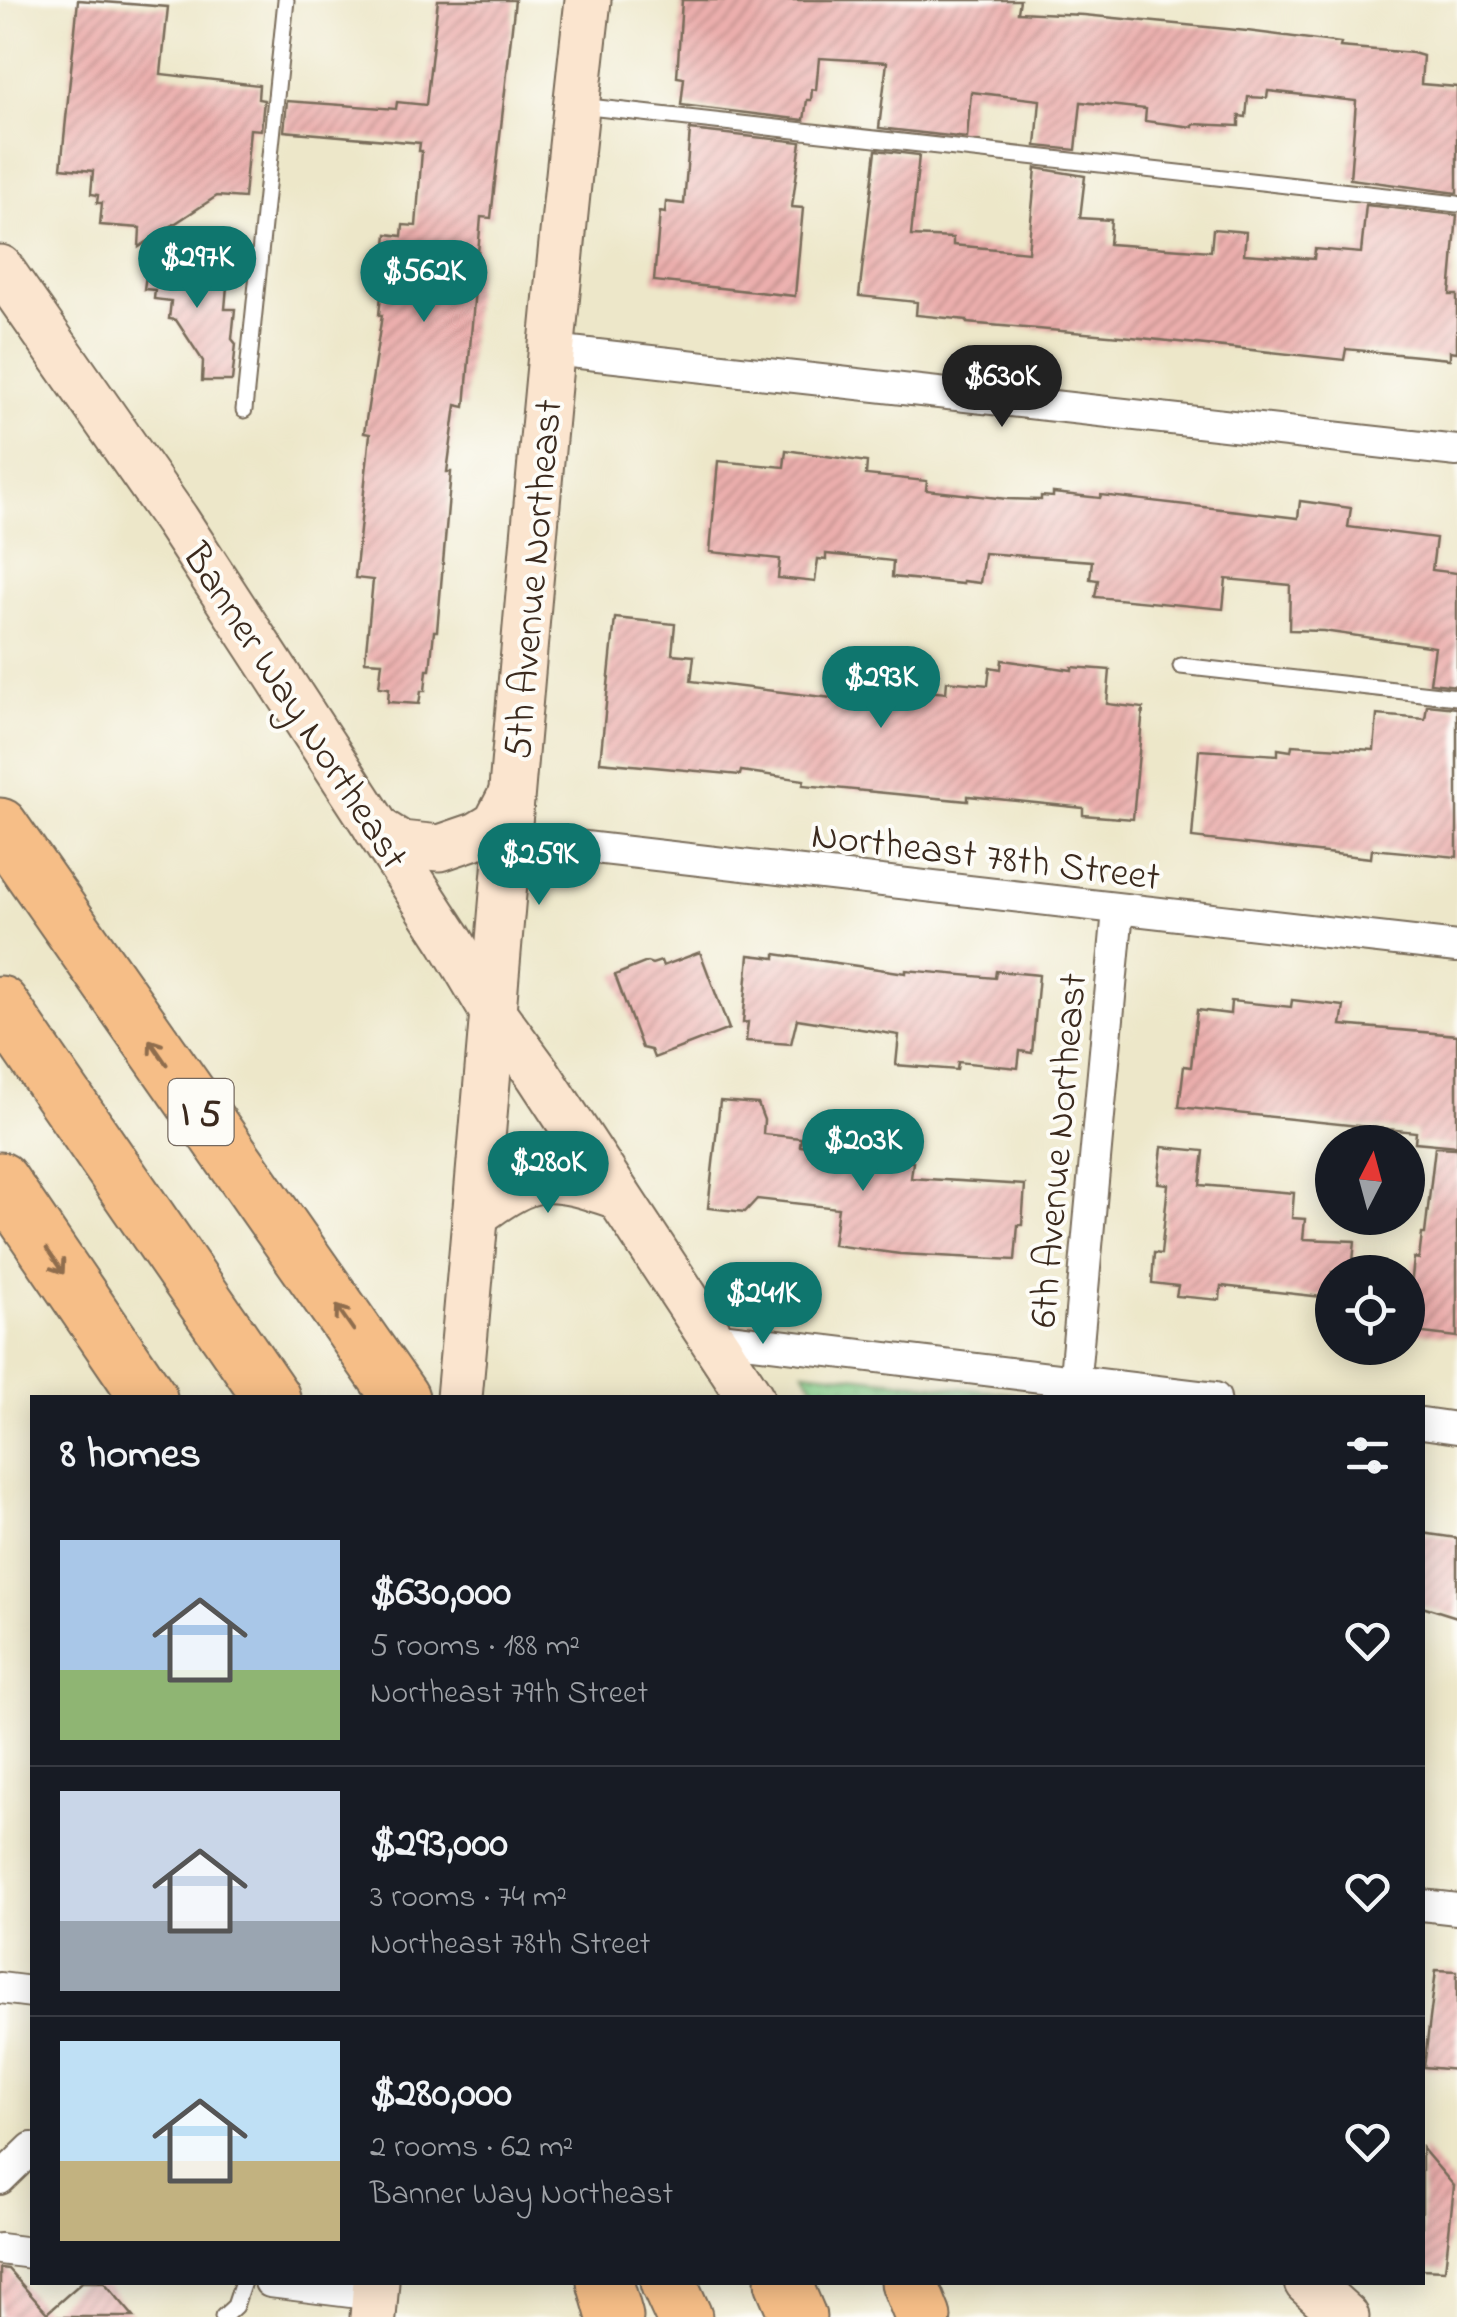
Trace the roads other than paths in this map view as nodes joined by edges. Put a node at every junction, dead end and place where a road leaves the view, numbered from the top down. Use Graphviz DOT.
graph roads {
  1 [pos="286,0"];
  2 [pos="588,0"];
  3 [pos="576,106"];
  4 [pos="1457,204"];
  5 [pos="0,268"];
  6 [pos="552,350"];
  7 [pos="244,410"];
  8 [pos="1457,451"];
  9 [pos="1181,666"];
  10 [pos="1457,697"];
  11 [pos="508,817"];
  12 [pos="0,826"];
  13 [pos="378,829"];
  14 [pos="1118,910"];
  15 [pos="1457,947"];
  16 [pos="0,1004"];
  17 [pos="494,1014"];
  18 [pos="0,1180"];
  19 [pos="617,1196"];
  20 [pos="475,1215"];
  21 [pos="712,1337"];
  22 [pos="1074,1389"];
  23 [pos="147,1395"];
  24 [pos="270,1395"];
  25 [pos="399,1395"];
  26 [pos="459,1395"];
  27 [pos="749,1395"];
  28 [pos="1169,1395"];
  29 [pos="1425,1423"];
  30 [pos="1457,1428"];
  31 [pos="1425,1905"];
  32 [pos="1457,1908"];
  33 [pos="0,1988"];
  34 [pos="30,1992"];
  35 [pos="30,2150"];
  36 [pos="0,2179"];
  37 [pos="0,2249"];
  38 [pos="30,2253"];
  39 [pos="242,2285"];
  40 [pos="290,2285"];
  41 [pos="606,2285"];
  42 [pos="669,2285"];
  43 [pos="785,2285"];
  44 [pos="909,2285"];
  45 [pos="1310,2285"];
  46 [pos="374,2298"];
  47 [pos="223,2317"];
  48 [pos="615,2317"];
  49 [pos="684,2317"];
  50 [pos="798,2317"];
  51 [pos="923,2317"];
  52 [pos="1346,2317"];
  1 -- 7 [label="lane"];
  2 -- 3 [label="main road, 5th Avenue Northeast"];
  3 -- 4 [label="lane"];
  3 -- 6 [label="main road, 5th Avenue Northeast"];
  5 -- 13 [label="main road, Banner Way Northeast"];
  6 -- 8 [label="street"];
  6 -- 11 [label="main road, 5th Avenue Northeast"];
  9 -- 10 [label="lane"];
  11 -- 13 [label="main road"];
  11 -- 14 [label="street, Northeast 78th Street"];
  11 -- 17 [label="main road, 5th Avenue Northeast"];
  25 -- 12 [label="highway, I 5, one-way"];
  13 -- 17 [label="main road, Banner Way Northeast"];
  14 -- 15 [label="street, Northeast 78th Street"];
  14 -- 22 [label="street, 6th Avenue Northeast"];
  16 -- 24 [label="highway"];
  17 -- 19 [label="main road, Banner Way Northeast"];
  17 -- 20 [label="main road, 5th Avenue Northeast"];
  18 -- 23 [label="highway, one-way"];
  19 -- 20 [label="main road"];
  19 -- 21 [label="main road, Banner Way Northeast"];
  20 -- 26 [label="main road, 5th Avenue Northeast"];
  21 -- 22 [label="street"];
  21 -- 27 [label="main road, Banner Way Northeast"];
  22 -- 28 [label="street"];
  29 -- 30 [label="street"];
  31 -- 32 [label="street"];
  33 -- 34 [label="street"];
  35 -- 36 [label="street"];
  37 -- 38 [label="street"];
  39 -- 47 [label="lane"];
  40 -- 46 [label="street"];
  41 -- 48 [label="highway"];
  42 -- 49 [label="highway"];
  43 -- 50 [label="highway"];
  44 -- 51 [label="highway"];
  45 -- 52 [label="main road"];
}
